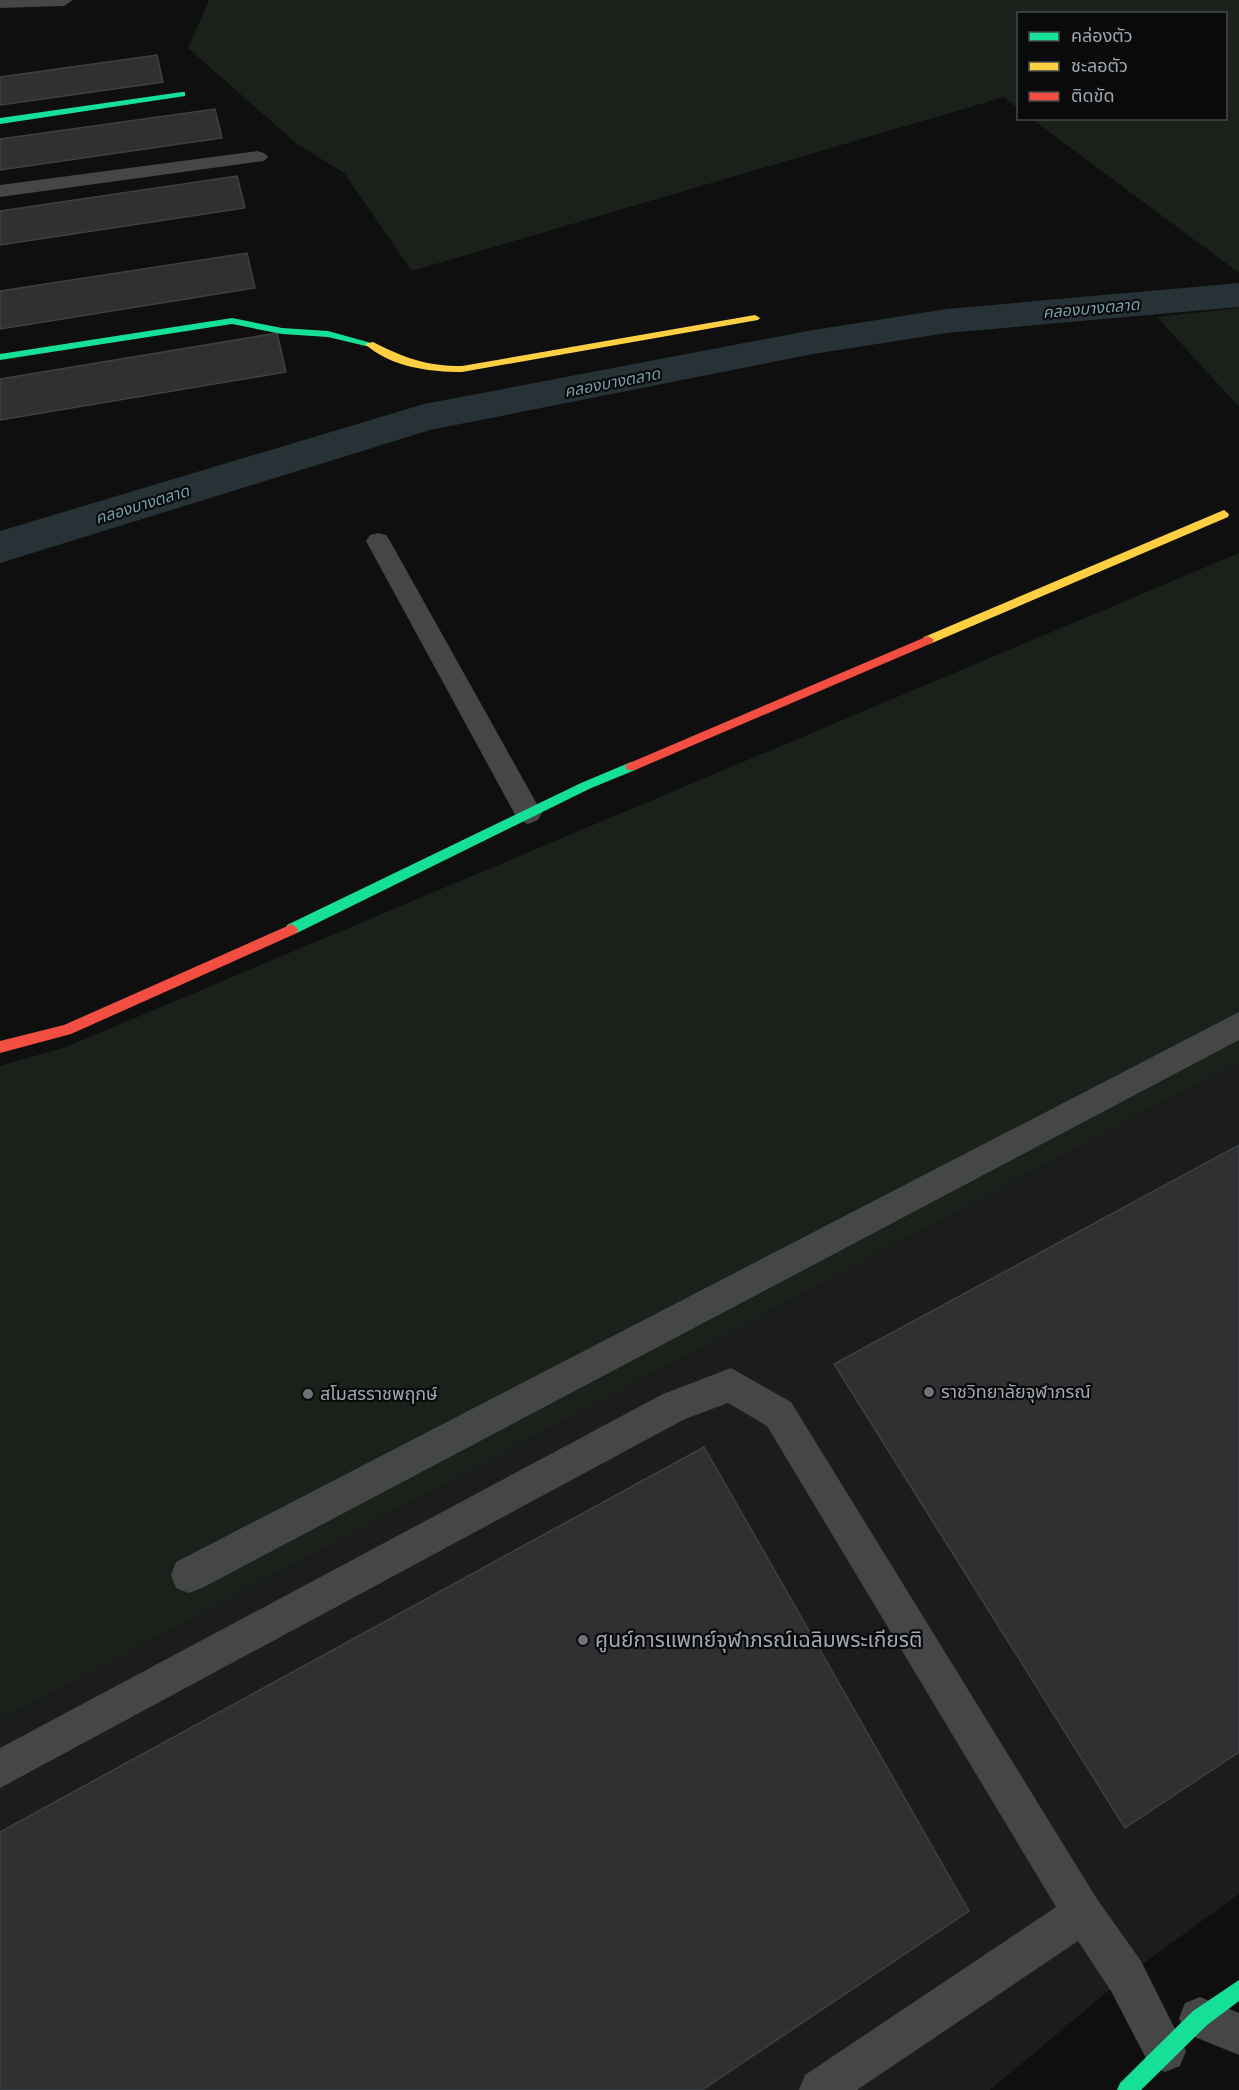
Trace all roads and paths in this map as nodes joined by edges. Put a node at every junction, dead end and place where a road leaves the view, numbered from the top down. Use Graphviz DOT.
graph roads {
  1 [pos="64,0"];
  2 [pos="0,2"];
  3 [pos="182,94"];
  4 [pos="0,121"];
  5 [pos="257,157"];
  6 [pos="0,191"];
  7 [pos="755,318"];
  8 [pos="0,357"];
  9 [pos="1224,514"];
  10 [pos="378,541"];
  11 [pos="528,813"];
  12 [pos="1239,1026"];
  13 [pos="0,1047"];
  14 [pos="189,1575"];
  15 [pos="0,1769"];
  16 [pos="1083,1913"];
  17 [pos="1239,1989"];
  18 [pos="1200,2018"];
  19 [pos="1239,2034"];
  20 [pos="1165,2051"];
  21 [pos="820,2090"];
  22 [pos="1127,2090"];
  1 -- 2 [label="street"];
  3 -- 4 [label="street"];
  5 -- 6 [label="street"];
  7 -- 8 [label="street"];
  9 -- 11 [label="street"];
  10 -- 11 [label="lane"];
  11 -- 13 [label="street"];
  12 -- 14 [label="lane"];
  15 -- 16 [label="lane"];
  16 -- 20 [label="lane"];
  16 -- 21 [label="lane"];
  17 -- 18 [label="street"];
  18 -- 19 [label="lane"];
  18 -- 20 [label="street"];
  20 -- 22 [label="street"];
}
